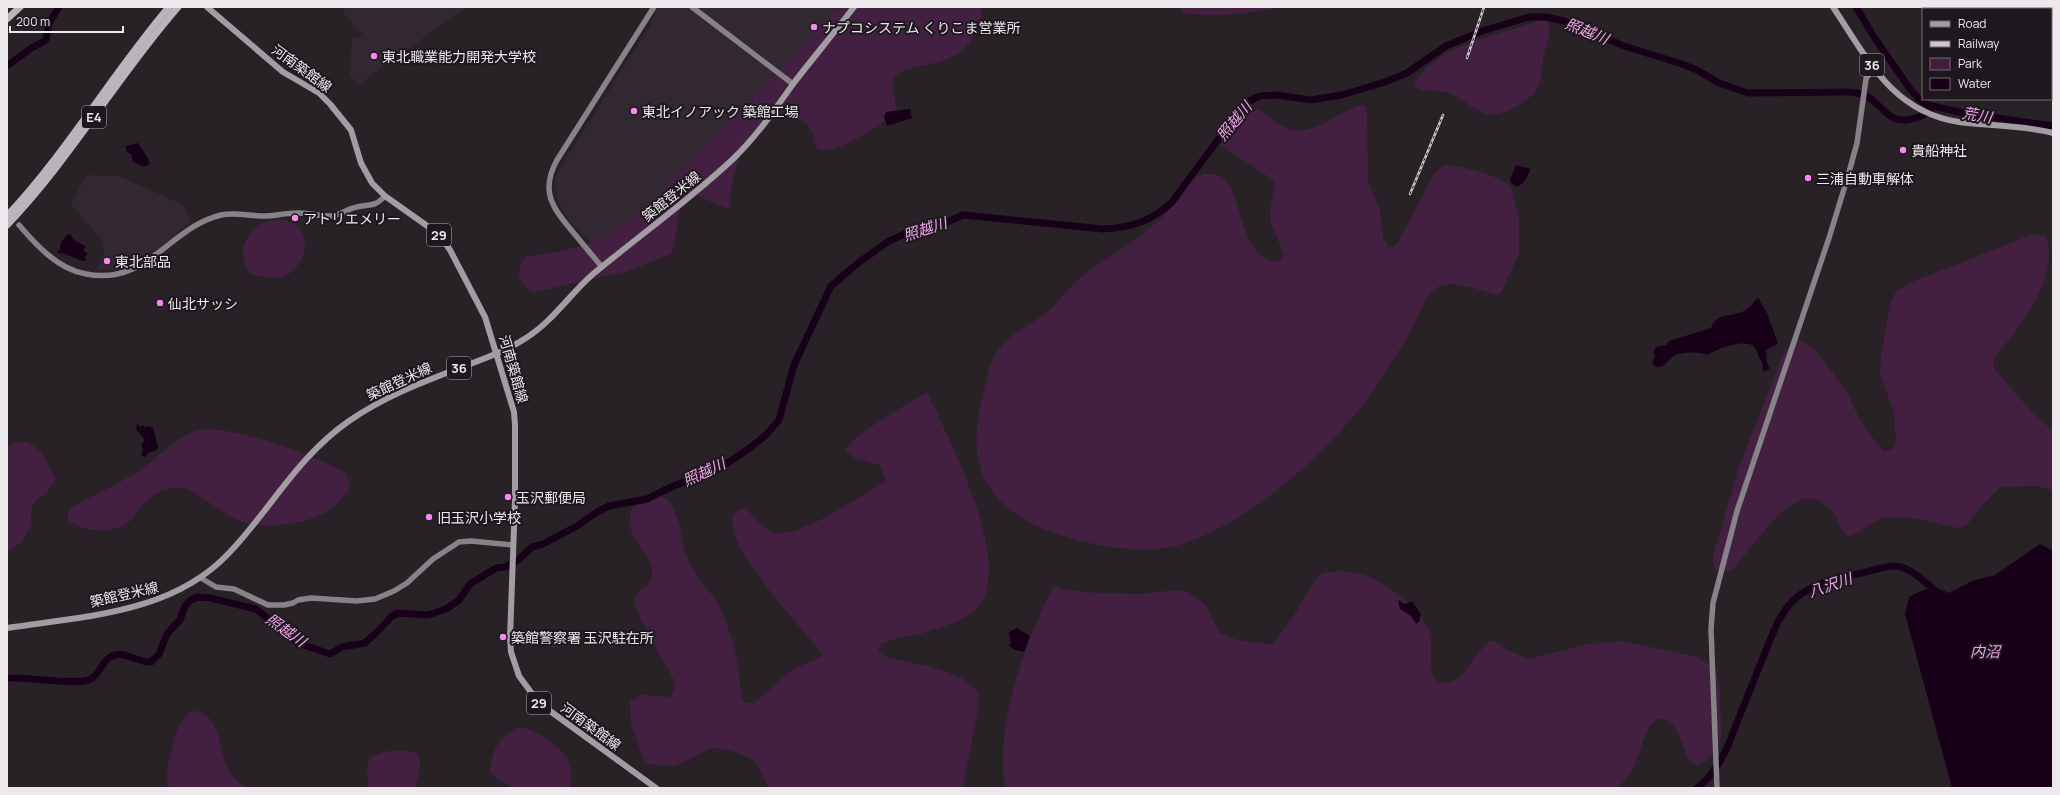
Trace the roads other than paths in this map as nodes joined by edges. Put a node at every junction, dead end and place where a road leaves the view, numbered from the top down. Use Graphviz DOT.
graph roads {
  1 [pos="20,7"];
  2 [pos="169,7"];
  3 [pos="178,7"];
  4 [pos="207,7"];
  5 [pos="654,7"];
  6 [pos="692,7"];
  7 [pos="854,7"];
  8 [pos="1833,7"];
  9 [pos="7,19"];
  10 [pos="1873,67"];
  11 [pos="793,84"];
  12 [pos="2053,133"];
  13 [pos="385,196"];
  14 [pos="7,216"];
  15 [pos="7,225"];
  16 [pos="18,225"];
  17 [pos="602,267"];
  18 [pos="496,354"];
  19 [pos="513,548"];
  20 [pos="201,578"];
  21 [pos="7,628"];
  22 [pos="656,788"];
  23 [pos="1717,788"];
  1 -- 9 [label="highway"];
  2 -- 14 [label="highway, E4"];
  3 -- 15 [label="highway, E4"];
  4 -- 13 [label="main road, 河南築館線 / 29"];
  5 -- 17 [label="street"];
  6 -- 11 [label="street"];
  7 -- 11 [label="main road, 築館登米線 / 36"];
  8 -- 10 [label="main road, 36"];
  10 -- 12 [label="main road, 36"];
  10 -- 23 [label="street"];
  11 -- 17 [label="main road, 築館登米線 / 36"];
  13 -- 16 [label="street"];
  13 -- 18 [label="main road, 河南築館線 / 29"];
  17 -- 18 [label="main road, 築館登米線 / 36"];
  18 -- 19 [label="main road, 河南築館線 / 29"];
  18 -- 20 [label="main road, 築館登米線 / 36"];
  19 -- 20 [label="street"];
  19 -- 22 [label="main road, 河南築館線 / 29"];
  20 -- 21 [label="main road, 築館登米線 / 36"];
}
